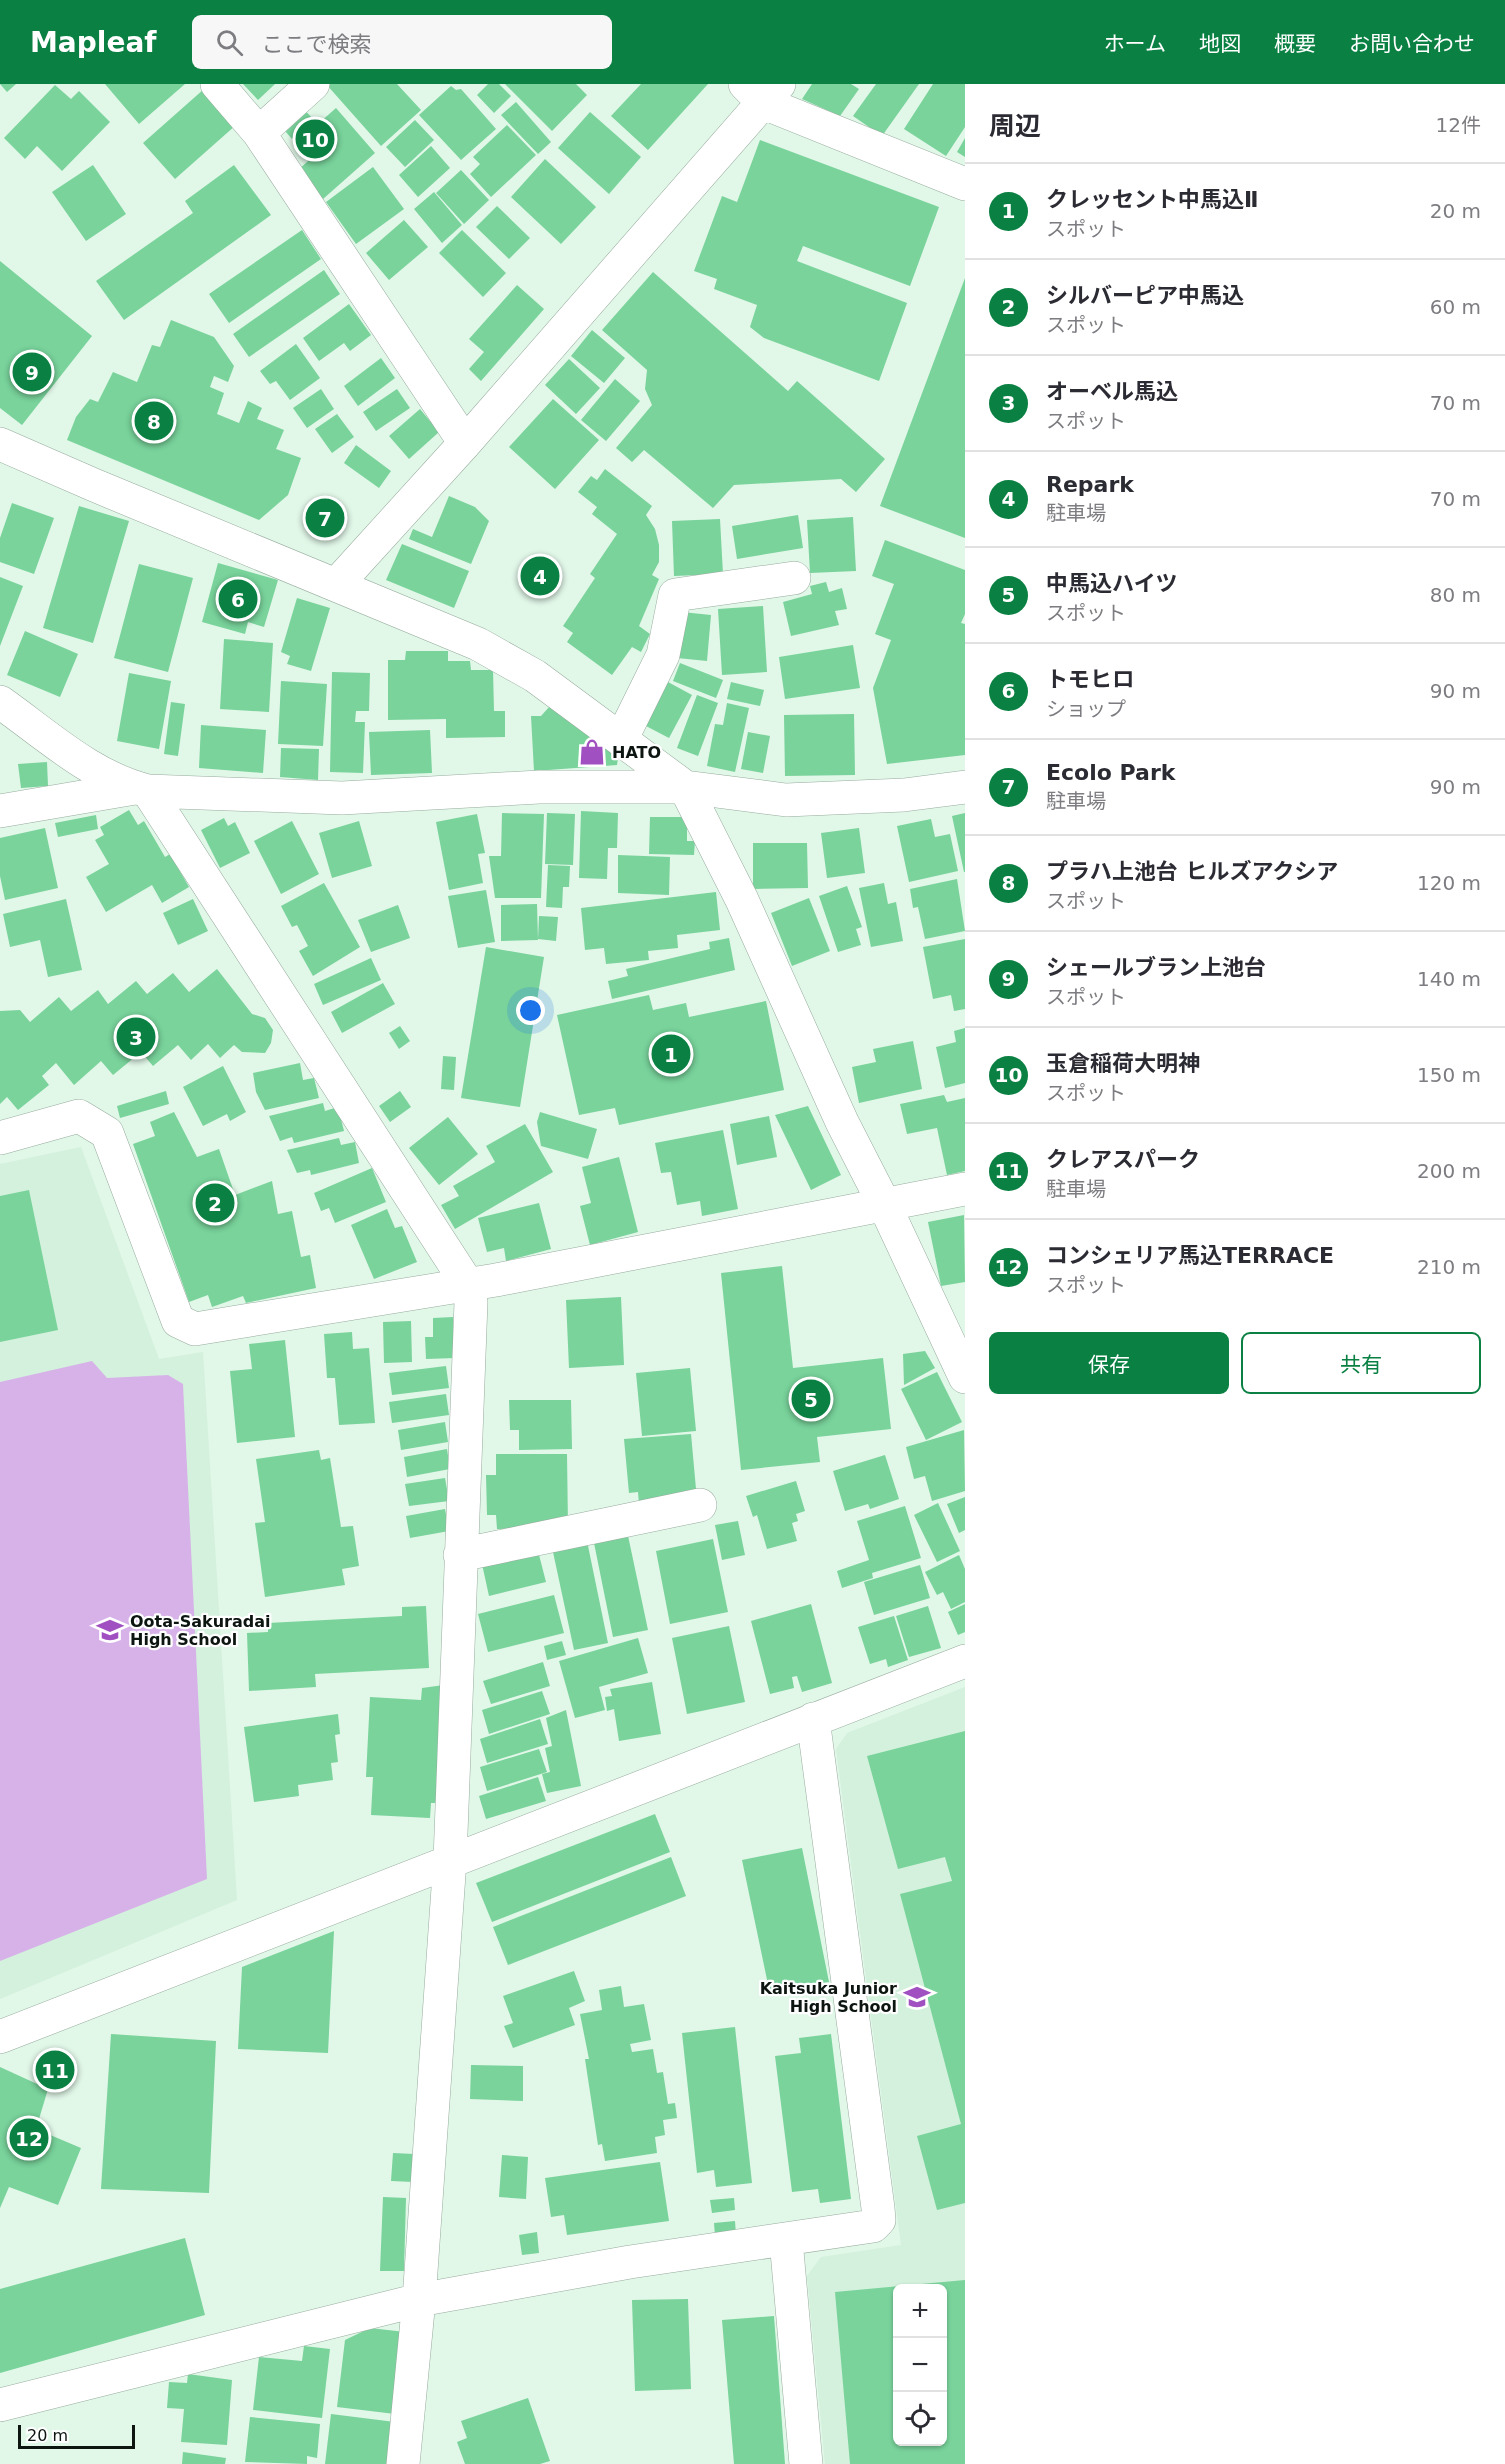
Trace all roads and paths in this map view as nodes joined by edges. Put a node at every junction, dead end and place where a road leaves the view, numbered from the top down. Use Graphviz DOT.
graph roads {
  1 [pos="217,84"];
  2 [pos="314,84"];
  3 [pos="763,90"];
  4 [pos="259,133"];
  5 [pos="965,184"];
  6 [pos="465,442"];
  7 [pos="0,444"];
  8 [pos="794,578"];
  9 [pos="337,584"];
  10 [pos="0,702"];
  11 [pos="621,740"];
  12 [pos="685,787"];
  13 [pos="965,787"];
  14 [pos="142,789"];
  15 [pos="0,811"];
  16 [pos="0,1138"];
  17 [pos="965,1189"];
  18 [pos="884,1204"];
  19 [pos="468,1285"];
  20 [pos="965,1377"];
  21 [pos="700,1505"];
  22 [pos="460,1555"];
  23 [pos="965,1661"];
  24 [pos="813,1719"];
  25 [pos="450,1860"];
  26 [pos="0,2037"];
  27 [pos="786,2240"];
  28 [pos="419,2300"];
  29 [pos="0,2405"];
  30 [pos="403,2464"];
  31 [pos="806,2464"];
  1 -- 4 [label="street"];
  2 -- 4 [label="street"];
  3 -- 5 [label="street"];
  3 -- 6 [label="street"];
  4 -- 6 [label="street"];
  6 -- 9 [label="street"];
  7 -- 9 [label="street"];
  8 -- 11 [label="street"];
  9 -- 11 [label="street"];
  10 -- 14 [label="street"];
  11 -- 12 [label="street"];
  12 -- 13 [label="street"];
  12 -- 14 [label="street"];
  12 -- 18 [label="street"];
  14 -- 15 [label="street"];
  14 -- 19 [label="street"];
  16 -- 19 [label="street"];
  17 -- 18 [label="street"];
  18 -- 19 [label="street"];
  18 -- 20 [label="street"];
  19 -- 22 [label="street"];
  21 -- 22 [label="street"];
  22 -- 25 [label="street"];
  23 -- 24 [label="street"];
  24 -- 25 [label="street"];
  24 -- 27 [label="street"];
  25 -- 26 [label="street"];
  25 -- 28 [label="street"];
  27 -- 28 [label="street"];
  27 -- 31 [label="street"];
  28 -- 29 [label="street"];
  28 -- 30 [label="street"];
}
